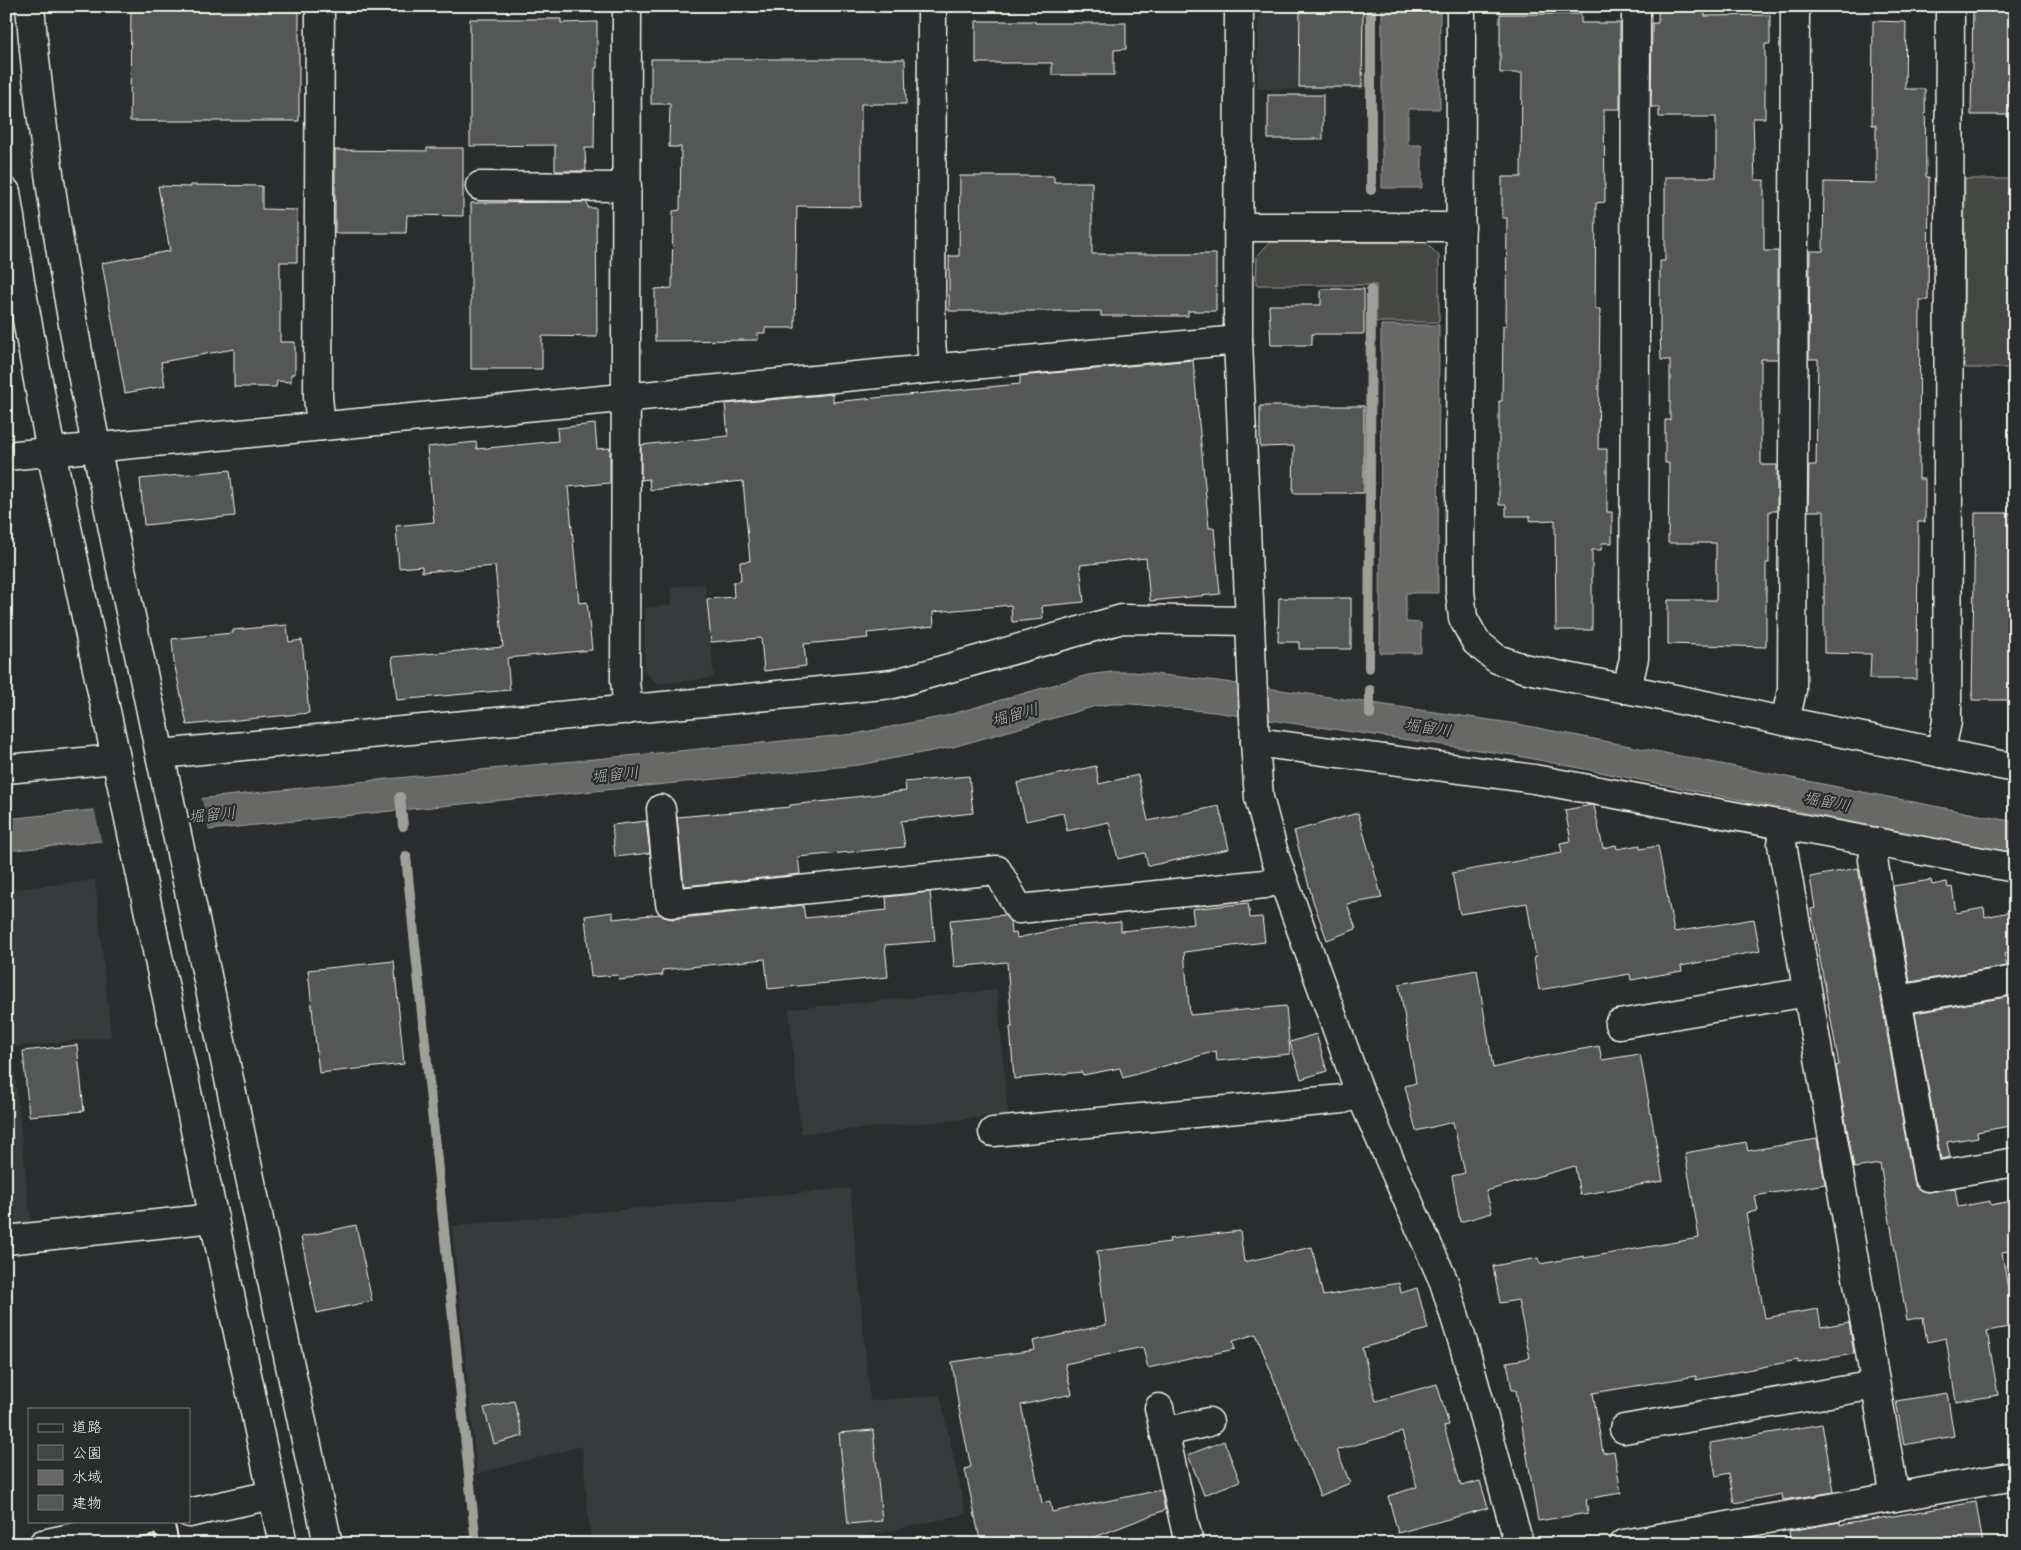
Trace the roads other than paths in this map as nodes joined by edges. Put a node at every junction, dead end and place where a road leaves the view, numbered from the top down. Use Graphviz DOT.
graph roads {
  1 [pos="30,6"];
  2 [pos="320,6"];
  3 [pos="627,6"];
  4 [pos="932,6"];
  5 [pos="1239,6"];
  6 [pos="1461,6"];
  7 [pos="1636,6"];
  8 [pos="1795,6"];
  9 [pos="1950,6"];
  10 [pos="480,186"];
  11 [pos="627,187"];
  12 [pos="6,192"];
  13 [pos="1238,226"];
  14 [pos="1461,227"];
  15 [pos="1238,340"];
  16 [pos="933,368"];
  17 [pos="626,397"];
  18 [pos="321,426"];
  19 [pos="95,448"];
  20 [pos="51,452"];
  21 [pos="6,456"];
  22 [pos="1250,621"];
  23 [pos="1627,689"];
  24 [pos="628,710"];
  25 [pos="1785,721"];
  26 [pos="1255,736"];
  27 [pos="1940,753"];
  28 [pos="160,754"];
  29 [pos="116,759"];
  30 [pos="2015,768"];
  31 [pos="6,769"];
  32 [pos="661,810"];
  33 [pos="1785,826"];
  34 [pos="1876,842"];
  35 [pos="2015,868"];
  36 [pos="1282,878"];
  37 [pos="2015,980"];
  38 [pos="1807,992"];
  39 [pos="1898,1000"];
  40 [pos="1619,1024"];
  41 [pos="1360,1093"];
  42 [pos="993,1132"];
  43 [pos="2015,1162"];
  44 [pos="214,1218"];
  45 [pos="6,1240"];
  46 [pos="1875,1385"];
  47 [pos="1209,1422"];
  48 [pos="1624,1429"];
  49 [pos="2015,1476"];
  50 [pos="272,1495"];
  51 [pos="1895,1497"];
  52 [pos="190,1513"];
  53 [pos="144,1522"];
  54 [pos="163,1522"];
  55 [pos="43,1544"];
  56 [pos="168,1544"];
  57 [pos="283,1544"];
  58 [pos="328,1544"];
  59 [pos="1189,1544"];
  60 [pos="1519,1544"];
  61 [pos="1624,1544"];
  1 -- 19 [label="street"];
  2 -- 18 [label="street"];
  3 -- 11 [label="street"];
  4 -- 16 [label="street"];
  5 -- 13 [label="street"];
  6 -- 14 [label="street"];
  7 -- 23 [label="street"];
  8 -- 25 [label="street"];
  9 -- 27 [label="street"];
  10 -- 11 [label="street"];
  11 -- 17 [label="street"];
  12 -- 20 [label="street"];
  13 -- 14 [label="street"];
  13 -- 15 [label="street"];
  14 -- 23 [label="street"];
  15 -- 16 [label="street"];
  15 -- 22 [label="street"];
  16 -- 17 [label="street"];
  17 -- 18 [label="street"];
  17 -- 24 [label="street"];
  18 -- 19 [label="street"];
  19 -- 20 [label="street"];
  19 -- 28 [label="street"];
  20 -- 21 [label="street"];
  20 -- 29 [label="street"];
  22 -- 24 [label="street"];
  22 -- 26 [label="street"];
  23 -- 25 [label="street"];
  24 -- 28 [label="street"];
  25 -- 27 [label="street"];
  26 -- 33 [label="street"];
  26 -- 36 [label="street"];
  27 -- 30 [label="street"];
  28 -- 58 [label="street"];
  29 -- 31 [label="street"];
  29 -- 44 [label="street"];
  32 -- 36 [label="street"];
  33 -- 34 [label="street"];
  33 -- 38 [label="street"];
  34 -- 35 [label="street"];
  34 -- 39 [label="street"];
  36 -- 41 [label="street"];
  37 -- 39 [label="street"];
  38 -- 40 [label="street"];
  38 -- 46 [label="street"];
  39 -- 43 [label="street"];
  41 -- 42 [label="street"];
  41 -- 60 [label="street"];
  44 -- 45 [label="street"];
  44 -- 50 [label="street"];
  46 -- 48 [label="street"];
  46 -- 51 [label="street"];
  47 -- 59 [label="street"];
  49 -- 51 [label="street"];
  50 -- 52 [label="street"];
  50 -- 57 [label="street"];
  51 -- 61 [label="street"];
  53 -- 55 [label="street"];
  54 -- 56 [label="lane"];
}
